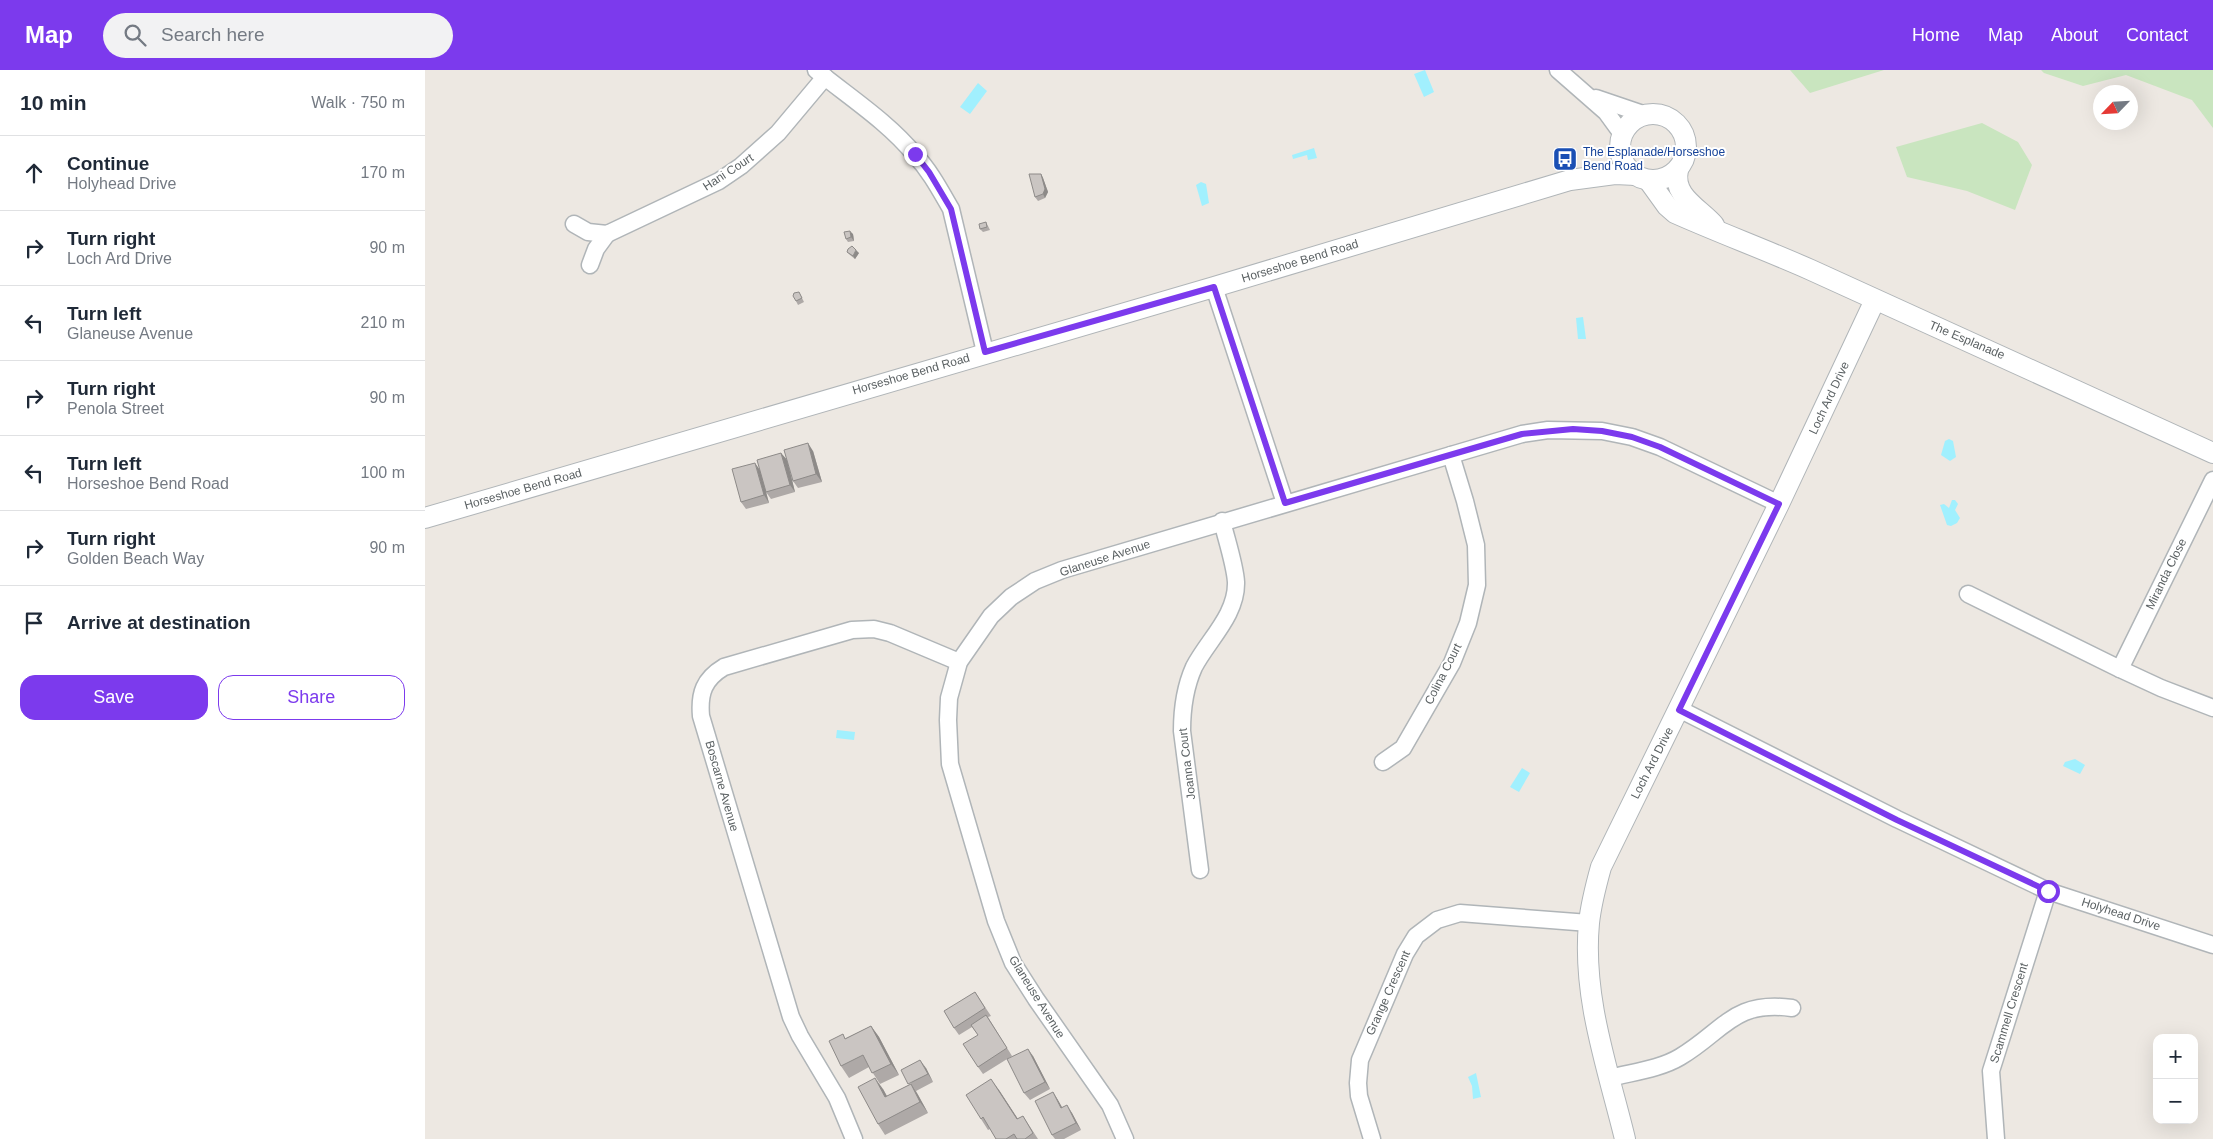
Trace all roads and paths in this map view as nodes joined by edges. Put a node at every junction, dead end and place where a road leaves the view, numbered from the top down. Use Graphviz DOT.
graph roads {
  1 [pos="1558,70"];
  2 [pos="821,74"];
  3 [pos="1589,95"];
  4 [pos="1646,115"];
  5 [pos="1621,143"];
  6 [pos="1678,170"];
  7 [pos="1642,178"];
  8 [pos="1570,180"];
  9 [pos="574,224"];
  10 [pos="1720,231"];
  11 [pos="607,234"];
  12 [pos="590,265"];
  13 [pos="1214,287"];
  14 [pos="1875,300"];
  15 [pos="985,352"];
  16 [pos="2213,453"];
  17 [pos="1451,455"];
  18 [pos="2213,480"];
  19 [pos="1285,503"];
  20 [pos="1779,504"];
  21 [pos="425,518"];
  22 [pos="1222,522"];
  23 [pos="1968,594"];
  24 [pos="959,662"];
  25 [pos="2120,669"];
  26 [pos="2213,708"];
  27 [pos="1679,710"];
  28 [pos="1383,762"];
  29 [pos="1200,870"];
  30 [pos="2048,891"];
  31 [pos="1589,923"];
  32 [pos="2213,945"];
  33 [pos="1792,1008"];
  34 [pos="1610,1078"];
  35 [pos="853,1139"];
  36 [pos="1125,1139"];
  37 [pos="1372,1139"];
  38 [pos="1625,1139"];
  39 [pos="1996,1139"];
  1 -- 3 [label="street"];
  2 -- 11 [label="street, Hani Court"];
  2 -- 15 [label="street"];
  3 -- 4 [label="street"];
  3 -- 5 [label="street"];
  4 -- 5 [label="street"];
  4 -- 6 [label="street"];
  5 -- 7 [label="street"];
  5 -- 8 [label="street, Horseshoe Bend Road"];
  6 -- 7 [label="street"];
  6 -- 10 [label="street, The Esplanade"];
  7 -- 8 [label="street, Horseshoe Bend Road"];
  7 -- 10 [label="street, The Esplanade"];
  8 -- 13 [label="street, Horseshoe Bend Road"];
  9 -- 11 [label="street"];
  10 -- 14 [label="street, The Esplanade"];
  11 -- 12 [label="street"];
  13 -- 15 [label="street, Horseshoe Bend Road"];
  13 -- 19 [label="street"];
  14 -- 16 [label="street, The Esplanade"];
  14 -- 20 [label="street, Loch Ard Drive"];
  15 -- 21 [label="street, Horseshoe Bend Road"];
  17 -- 19 [label="street, Glaneuse Avenue"];
  17 -- 20 [label="street, Glaneuse Avenue"];
  17 -- 28 [label="street, Colina Court"];
  18 -- 25 [label="street, Miranda Close"];
  19 -- 22 [label="street, Glaneuse Avenue"];
  20 -- 27 [label="street, Loch Ard Drive"];
  22 -- 24 [label="street, Glaneuse Avenue"];
  22 -- 29 [label="street, Joanna Court"];
  23 -- 25 [label="street"];
  24 -- 35 [label="street, Boscarne Avenue"];
  24 -- 36 [label="street, Glaneuse Avenue"];
  25 -- 26 [label="street"];
  27 -- 30 [label="street, Holyhead Drive"];
  27 -- 31 [label="street, Loch Ard Drive"];
  30 -- 32 [label="street, Holyhead Drive"];
  30 -- 39 [label="street, Scammell Crescent"];
  31 -- 34 [label="street, Loch Ard Drive"];
  31 -- 37 [label="street, Grange Crescent"];
  33 -- 34 [label="street"];
  34 -- 38 [label="street, Loch Ard Drive"];
}
